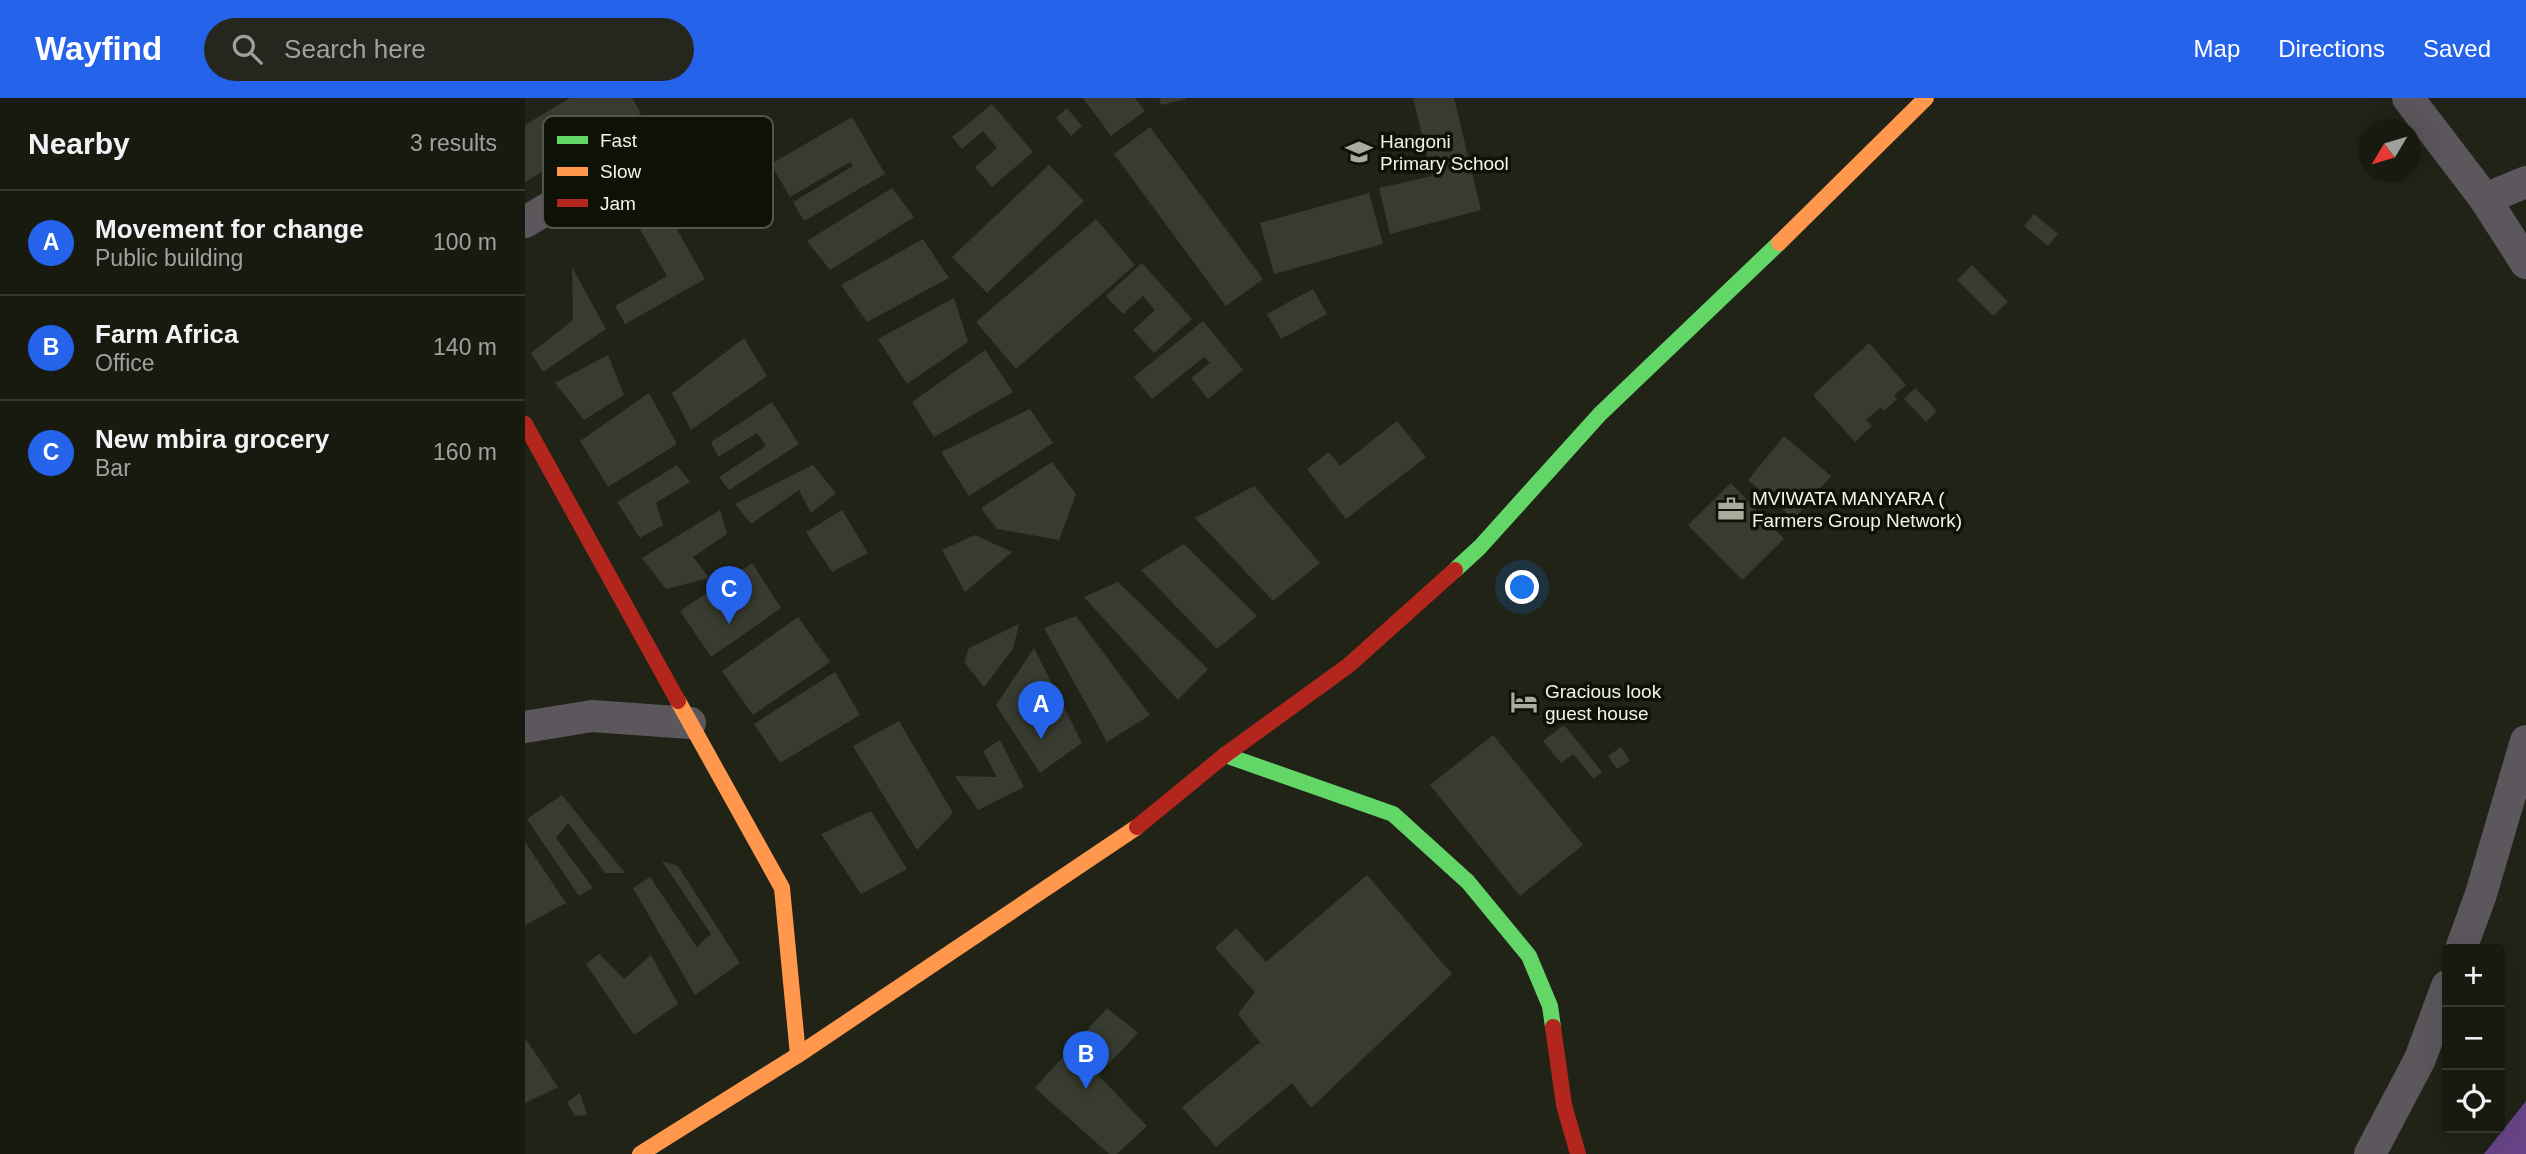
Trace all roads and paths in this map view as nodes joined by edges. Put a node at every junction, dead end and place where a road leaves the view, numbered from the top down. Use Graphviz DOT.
graph roads {
  1 [pos="1926,98"];
  2 [pos="2408,98"];
  3 [pos="2526,182"];
  4 [pos="2485,199"];
  5 [pos="543,211"];
  6 [pos="525,222"];
  7 [pos="2526,263"];
  8 [pos="525,424"];
  9 [pos="690,723"];
  10 [pos="525,727"];
  11 [pos="2526,741"];
  12 [pos="1224,755"];
  13 [pos="2463,944"];
  14 [pos="2442,1000"];
  15 [pos="798,1055"];
  16 [pos="640,1154"];
  17 [pos="1578,1154"];
  18 [pos="2370,1154"];
  1 -- 12 [label="main road"];
  2 -- 4 [label="street"];
  3 -- 4 [label="street"];
  4 -- 7 [label="street"];
  5 -- 6 [label="street"];
  8 -- 9 [label="main road"];
  9 -- 10 [label="street"];
  9 -- 15 [label="main road"];
  11 -- 13 [label="street"];
  12 -- 15 [label="main road"];
  12 -- 17 [label="main road"];
  14 -- 18 [label="street"];
  15 -- 16 [label="main road"];
}
